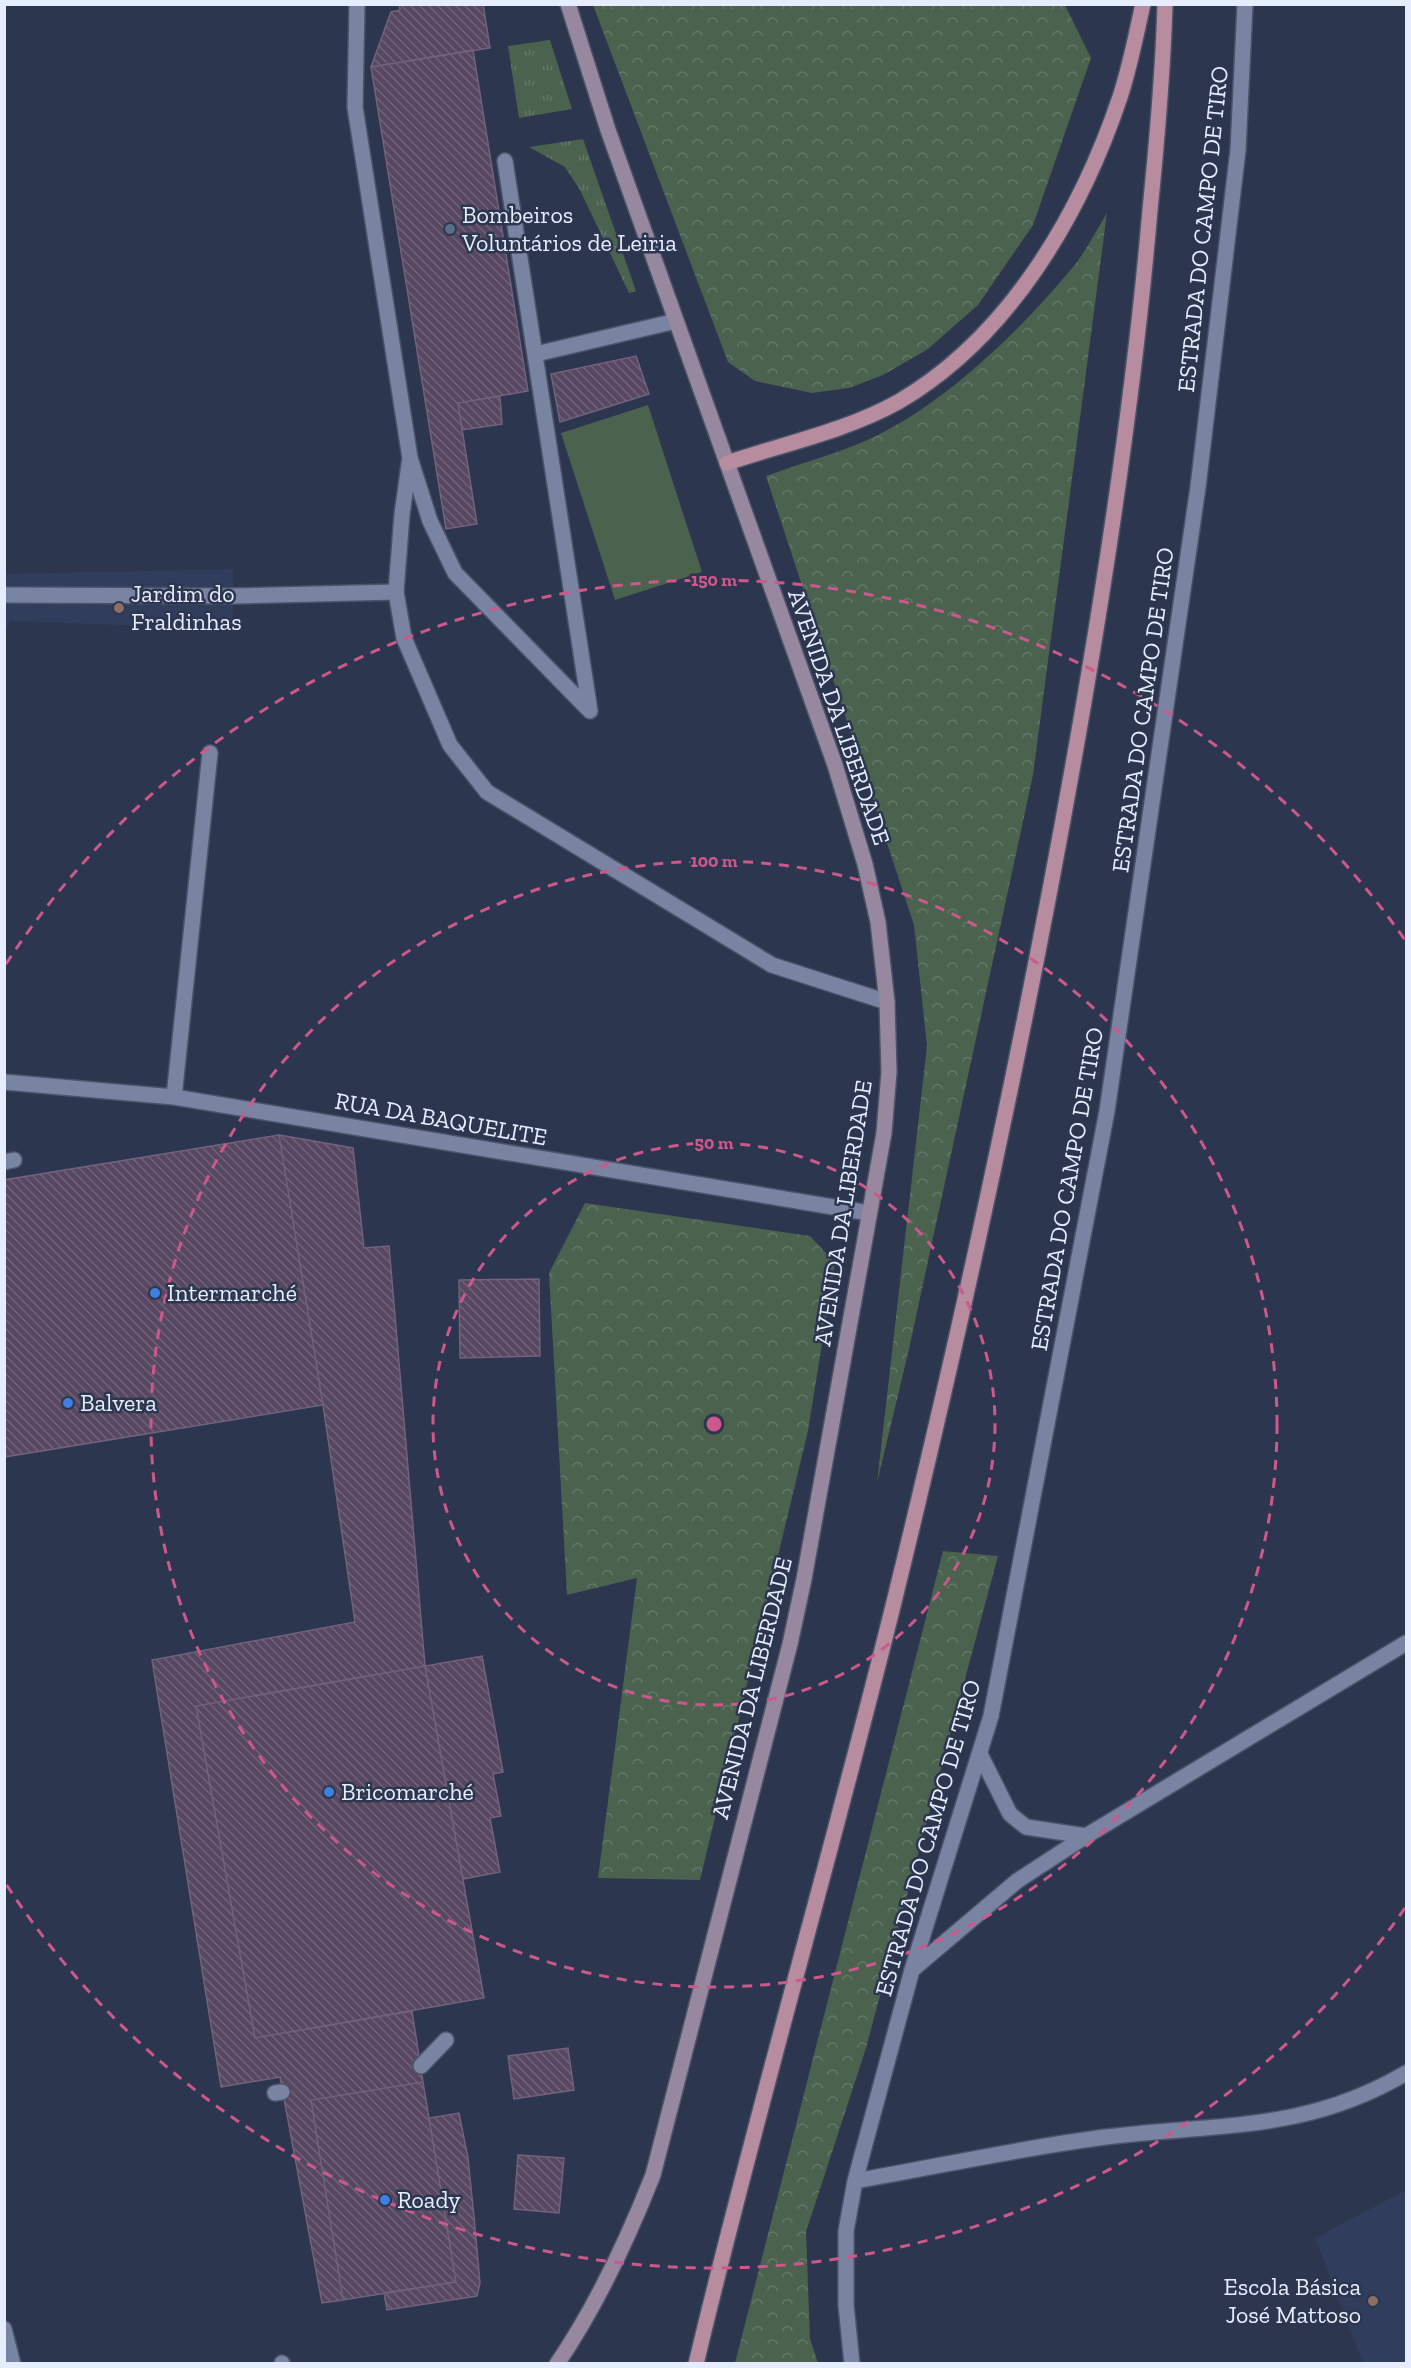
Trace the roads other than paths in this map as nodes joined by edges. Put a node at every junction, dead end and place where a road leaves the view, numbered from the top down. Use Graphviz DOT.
graph roads {
  1 [pos="357,4"];
  2 [pos="568,4"];
  3 [pos="1143,4"];
  4 [pos="1165,4"];
  5 [pos="1245,4"];
  6 [pos="505,161"];
  7 [pos="676,321"];
  8 [pos="536,354"];
  9 [pos="410,458"];
  10 [pos="727,463"];
  11 [pos="396,592"];
  12 [pos="4,595"];
  13 [pos="210,753"];
  14 [pos="887,1002"];
  15 [pos="4,1082"];
  16 [pos="174,1096"];
  17 [pos="869,1213"];
  18 [pos="1407,1643"];
  19 [pos="980,1754"];
  20 [pos="1086,1836"];
  21 [pos="912,1970"];
  22 [pos="446,2040"];
  23 [pos="421,2066"];
  24 [pos="1407,2073"];
  25 [pos="855,2181"];
  26 [pos="4,2329"];
  27 [pos="13,2364"];
  28 [pos="557,2364"];
  29 [pos="696,2364"];
  30 [pos="852,2364"];
  1 -- 9 [label="street"];
  2 -- 7 [label="street, AVENIDA DA LIBERDADE"];
  3 -- 10 [label="main road"];
  4 -- 29 [label="main road"];
  5 -- 19 [label="street, ESTRADA DO CAMPO DE TIRO"];
  6 -- 8 [label="street"];
  7 -- 8 [label="street"];
  7 -- 10 [label="street, AVENIDA DA LIBERDADE"];
  8 -- 9 [label="street"];
  9 -- 11 [label="street"];
  10 -- 14 [label="street, AVENIDA DA LIBERDADE"];
  11 -- 12 [label="street"];
  11 -- 14 [label="street"];
  13 -- 16 [label="street"];
  14 -- 17 [label="street, AVENIDA DA LIBERDADE"];
  15 -- 16 [label="street, RUA DA BAQUELITE"];
  16 -- 17 [label="street, RUA DA BAQUELITE"];
  17 -- 28 [label="street, AVENIDA DA LIBERDADE"];
  18 -- 20 [label="street"];
  19 -- 20 [label="street"];
  19 -- 21 [label="street, ESTRADA DO CAMPO DE TIRO"];
  20 -- 21 [label="street"];
  21 -- 25 [label="street, ESTRADA DO CAMPO DE TIRO"];
  22 -- 23 [label="street"];
  24 -- 25 [label="street"];
  25 -- 30 [label="street, ESTRADA DO CAMPO DE TIRO"];
  26 -- 27 [label="street"];
}
